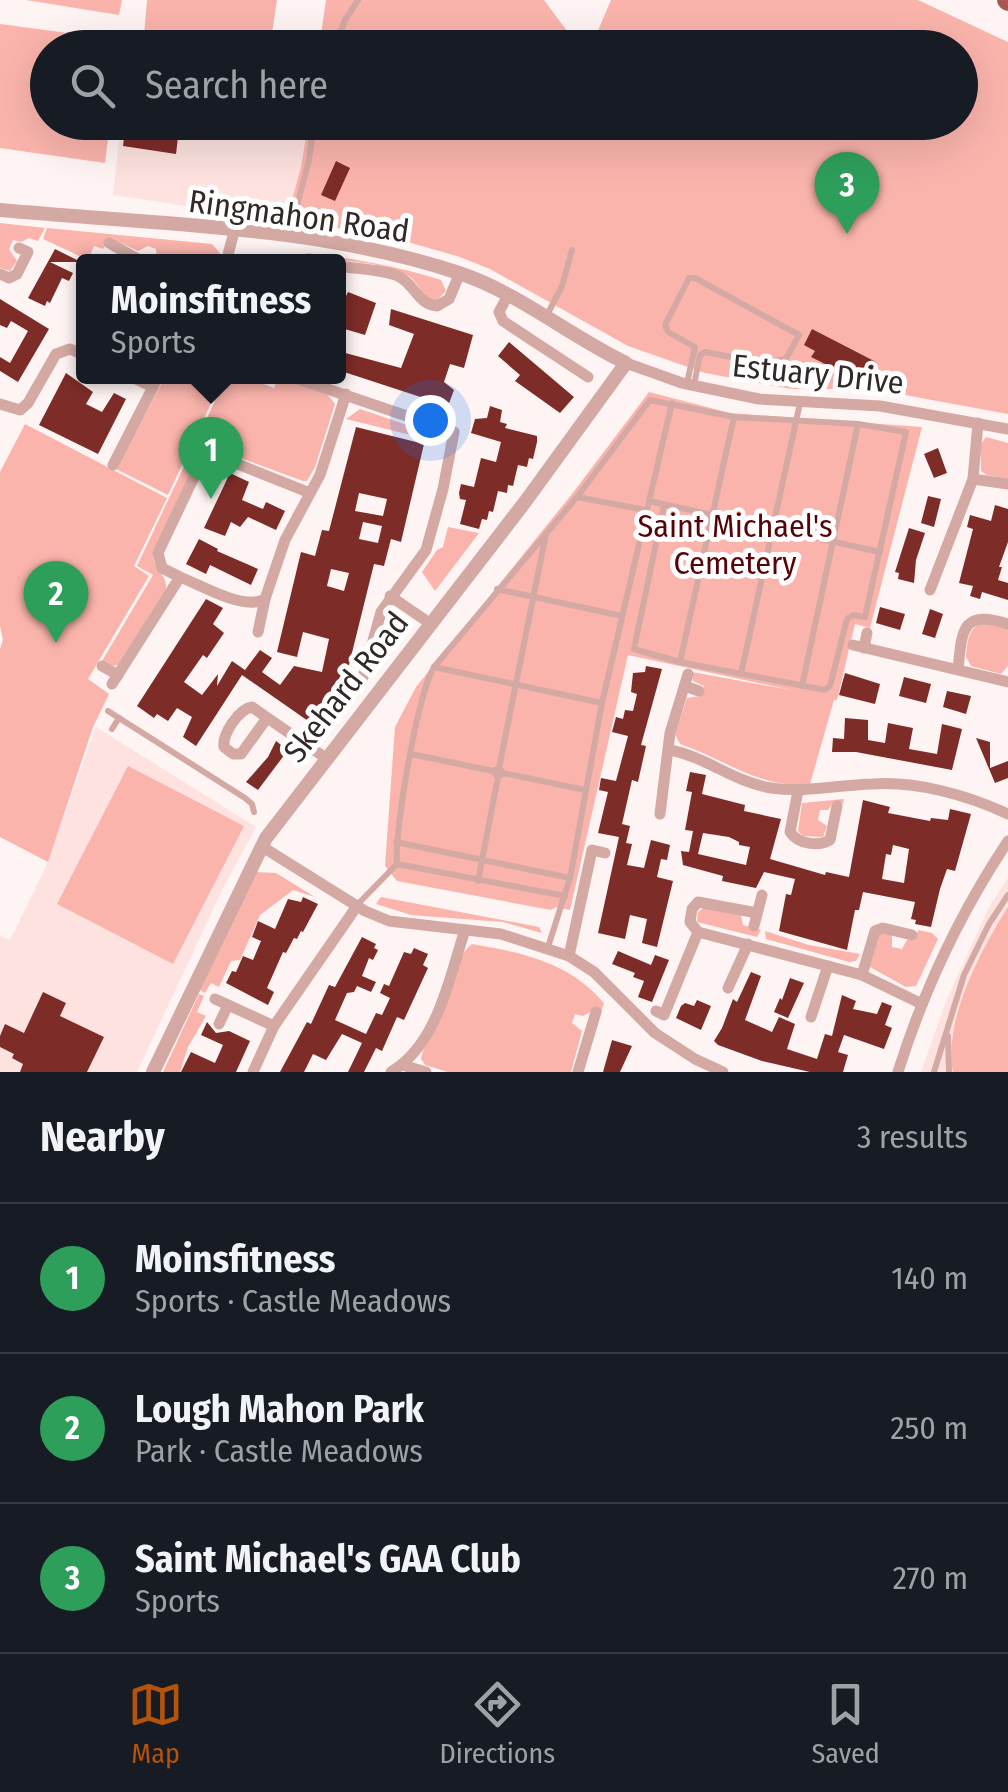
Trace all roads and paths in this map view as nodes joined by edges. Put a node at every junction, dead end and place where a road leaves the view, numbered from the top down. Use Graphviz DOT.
graph roads {
  1 [pos="358,0"];
  2 [pos="341,30"];
  3 [pos="312,140"];
  4 [pos="0,210"];
  5 [pos="234,232"];
  6 [pos="289,237"];
  7 [pos="109,243"];
  8 [pos="23,250"];
  9 [pos="572,250"];
  10 [pos="137,254"];
  11 [pos="228,254"];
  12 [pos="346,267"];
  13 [pos="460,273"];
  14 [pos="0,274"];
  15 [pos="508,295"];
  16 [pos="546,318"];
  17 [pos="76,352"];
  18 [pos="626,363"];
  19 [pos="588,377"];
  20 [pos="155,384"];
  21 [pos="314,384"];
  22 [pos="690,385"];
  23 [pos="346,394"];
  24 [pos="801,402"];
  25 [pos="672,403"];
  26 [pos="0,404"];
  27 [pos="734,417"];
  28 [pos="978,422"];
  29 [pos="797,423"];
  30 [pos="858,424"];
  31 [pos="1008,429"];
  32 [pos="113,465"];
  33 [pos="972,479"];
  34 [pos="1008,484"];
  35 [pos="310,494"];
  36 [pos="577,497"];
  37 [pos="649,501"];
  38 [pos="664,504"];
  39 [pos="645,510"];
  40 [pos="712,516"];
  41 [pos="772,528"];
  42 [pos="546,531"];
  43 [pos="832,542"];
  44 [pos="880,552"];
  45 [pos="180,577"];
  46 [pos="497,589"];
  47 [pos="930,590"];
  48 [pos="390,596"];
  49 [pos="533,597"];
  50 [pos="265,599"];
  51 [pos="622,616"];
  52 [pos="430,624"];
  53 [pos="1008,624"];
  54 [pos="258,632"];
  55 [pos="867,633"];
  56 [pos="372,640"];
  57 [pos="386,644"];
  58 [pos="680,662"];
  59 [pos="102,666"];
  60 [pos="434,667"];
  61 [pos="958,669"];
  62 [pos="741,674"];
  63 [pos="363,676"];
  64 [pos="1008,682"];
  65 [pos="514,685"];
  66 [pos="802,686"];
  67 [pos="699,691"];
  68 [pos="602,703"];
  69 [pos="108,711"];
  70 [pos="119,718"];
  71 [pos="267,718"];
  72 [pos="112,729"];
  73 [pos="670,750"];
  74 [pos="412,754"];
  75 [pos="326,758"];
  76 [pos="498,772"];
  77 [pos="584,790"];
  78 [pos="798,791"];
  79 [pos="254,812"];
  80 [pos="831,813"];
  81 [pos="660,814"];
  82 [pos="1008,814"];
  83 [pos="1008,841"];
  84 [pos="396,842"];
  85 [pos="262,846"];
  86 [pos="598,852"];
  87 [pos="482,860"];
  88 [pos="396,864"];
  89 [pos="570,878"];
  90 [pos="478,881"];
  91 [pos="762,895"];
  92 [pos="1008,895"];
  93 [pos="565,896"];
  94 [pos="356,906"];
  95 [pos="465,930"];
  96 [pos="698,932"];
  97 [pos="904,938"];
  98 [pos="748,944"];
  99 [pos="548,947"];
  100 [pos="570,956"];
  101 [pos="828,966"];
  102 [pos="862,976"];
  103 [pos="728,988"];
  104 [pos="215,999"];
  105 [pos="922,1004"];
  106 [pos="228,1005"];
  107 [pos="656,1011"];
  108 [pos="596,1012"];
  109 [pos="811,1017"];
  110 [pos="950,1020"];
  111 [pos="219,1024"];
  112 [pos="274,1026"];
  113 [pos="396,1068"];
  114 [pos="707,1069"];
  115 [pos="154,1072"];
  116 [pos="253,1072"];
  117 [pos="426,1072"];
  118 [pos="578,1072"];
  119 [pos="723,1072"];
  120 [pos="898,1072"];
  121 [pos="934,1072"];
  122 [pos="949,1072"];
  1 -- 2 [label="lane"];
  3 -- 6 [label="lane"];
  4 -- 5 [label="street, Ringmahon Road"];
  5 -- 6 [label="street, Ringmahon Road"];
  5 -- 11 [label="street"];
  6 -- 13 [label="street, Ringmahon Road"];
  7 -- 10 [label="street"];
  8 -- 14 [label="street"];
  9 -- 16 [label="lane"];
  12 -- 13 [label="street"];
  13 -- 15 [label="street, Ringmahon Road"];
  15 -- 16 [label="street, Ringmahon Road"];
  15 -- 19 [label="street"];
  16 -- 18 [label="street, Ringmahon Road"];
  17 -- 26 [label="street"];
  18 -- 22 [label="street, Estuary Drive"];
  18 -- 52 [label="street, Skehard Road"];
  20 -- 32 [label="street"];
  21 -- 23 [label="street"];
  22 -- 22 [label="lane"];
  22 -- 24 [label="street, Estuary Drive"];
  23 -- 35 [label="street"];
  23 -- 48 [label="street"];
  24 -- 28 [label="street, Estuary Drive"];
  24 -- 29 [label="lane"];
  25 -- 27 [label="lane"];
  25 -- 36 [label="lane"];
  25 -- 37 [label="lane"];
  27 -- 29 [label="lane"];
  27 -- 40 [label="lane"];
  28 -- 31 [label="street, Estuary Drive"];
  28 -- 33 [label="street"];
  29 -- 30 [label="lane"];
  29 -- 41 [label="lane"];
  30 -- 43 [label="lane"];
  30 -- 44 [label="lane"];
  33 -- 34 [label="street"];
  33 -- 47 [label="street"];
  35 -- 45 [label="street"];
  35 -- 50 [label="street"];
  36 -- 39 [label="lane"];
  36 -- 42 [label="lane"];
  37 -- 38 [label="lane"];
  37 -- 39 [label="lane"];
  38 -- 40 [label="lane"];
  38 -- 58 [label="lane"];
  39 -- 51 [label="lane"];
  40 -- 41 [label="lane"];
  40 -- 58 [label="lane"];
  41 -- 43 [label="lane"];
  41 -- 62 [label="lane"];
  42 -- 46 [label="lane"];
  42 -- 49 [label="lane"];
  43 -- 44 [label="lane"];
  43 -- 66 [label="lane"];
  44 -- 66 [label="lane"];
  45 -- 50 [label="street"];
  45 -- 59 [label="street"];
  46 -- 49 [label="lane"];
  46 -- 60 [label="lane"];
  48 -- 52 [label="street"];
  48 -- 56 [label="street"];
  49 -- 51 [label="lane"];
  49 -- 65 [label="lane"];
  50 -- 54 [label="street"];
  51 -- 68 [label="lane"];
  52 -- 75 [label="street, Skehard Road"];
  53 -- 61 [label="street"];
  55 -- 61 [label="street"];
  56 -- 57 [label="street"];
  56 -- 63 [label="street"];
  58 -- 62 [label="lane"];
  60 -- 65 [label="lane"];
  60 -- 74 [label="lane"];
  61 -- 64 [label="street"];
  62 -- 66 [label="lane"];
  65 -- 68 [label="lane"];
  65 -- 76 [label="lane"];
  67 -- 73 [label="street"];
  68 -- 77 [label="lane"];
  69 -- 70 [label="lane"];
  70 -- 72 [label="lane"];
  70 -- 79 [label="lane"];
  71 -- 75 [label="street"];
  73 -- 78 [label="street"];
  73 -- 81 [label="street"];
  74 -- 76 [label="lane"];
  74 -- 84 [label="lane"];
  75 -- 85 [label="street, Skehard Road"];
  76 -- 77 [label="lane"];
  76 -- 87 [label="lane"];
  77 -- 89 [label="lane"];
  78 -- 80 [label="street"];
  78 -- 82 [label="street"];
  83 -- 105 [label="street"];
  84 -- 87 [label="lane"];
  84 -- 88 [label="lane"];
  85 -- 94 [label="street"];
  85 -- 115 [label="street, Skehard Road"];
  86 -- 100 [label="street"];
  87 -- 89 [label="lane"];
  87 -- 90 [label="lane"];
  88 -- 90 [label="lane"];
  88 -- 94 [label="lane"];
  89 -- 93 [label="lane"];
  90 -- 93 [label="lane"];
  91 -- 96 [label="street"];
  92 -- 110 [label="lane"];
  93 -- 99 [label="lane"];
  94 -- 95 [label="street"];
  94 -- 112 [label="street"];
  95 -- 99 [label="street"];
  95 -- 113 [label="street"];
  96 -- 98 [label="street"];
  96 -- 107 [label="street"];
  97 -- 102 [label="street"];
  98 -- 101 [label="street"];
  98 -- 103 [label="street"];
  99 -- 100 [label="street"];
  100 -- 114 [label="street"];
  101 -- 102 [label="street"];
  101 -- 109 [label="street"];
  102 -- 105 [label="street"];
  104 -- 106 [label="street"];
  105 -- 120 [label="street"];
  106 -- 111 [label="street"];
  106 -- 112 [label="street"];
  108 -- 118 [label="street"];
  110 -- 121 [label="lane"];
  110 -- 122 [label="lane"];
  112 -- 116 [label="street"];
  113 -- 117 [label="street"];
  114 -- 119 [label="street"];
}
